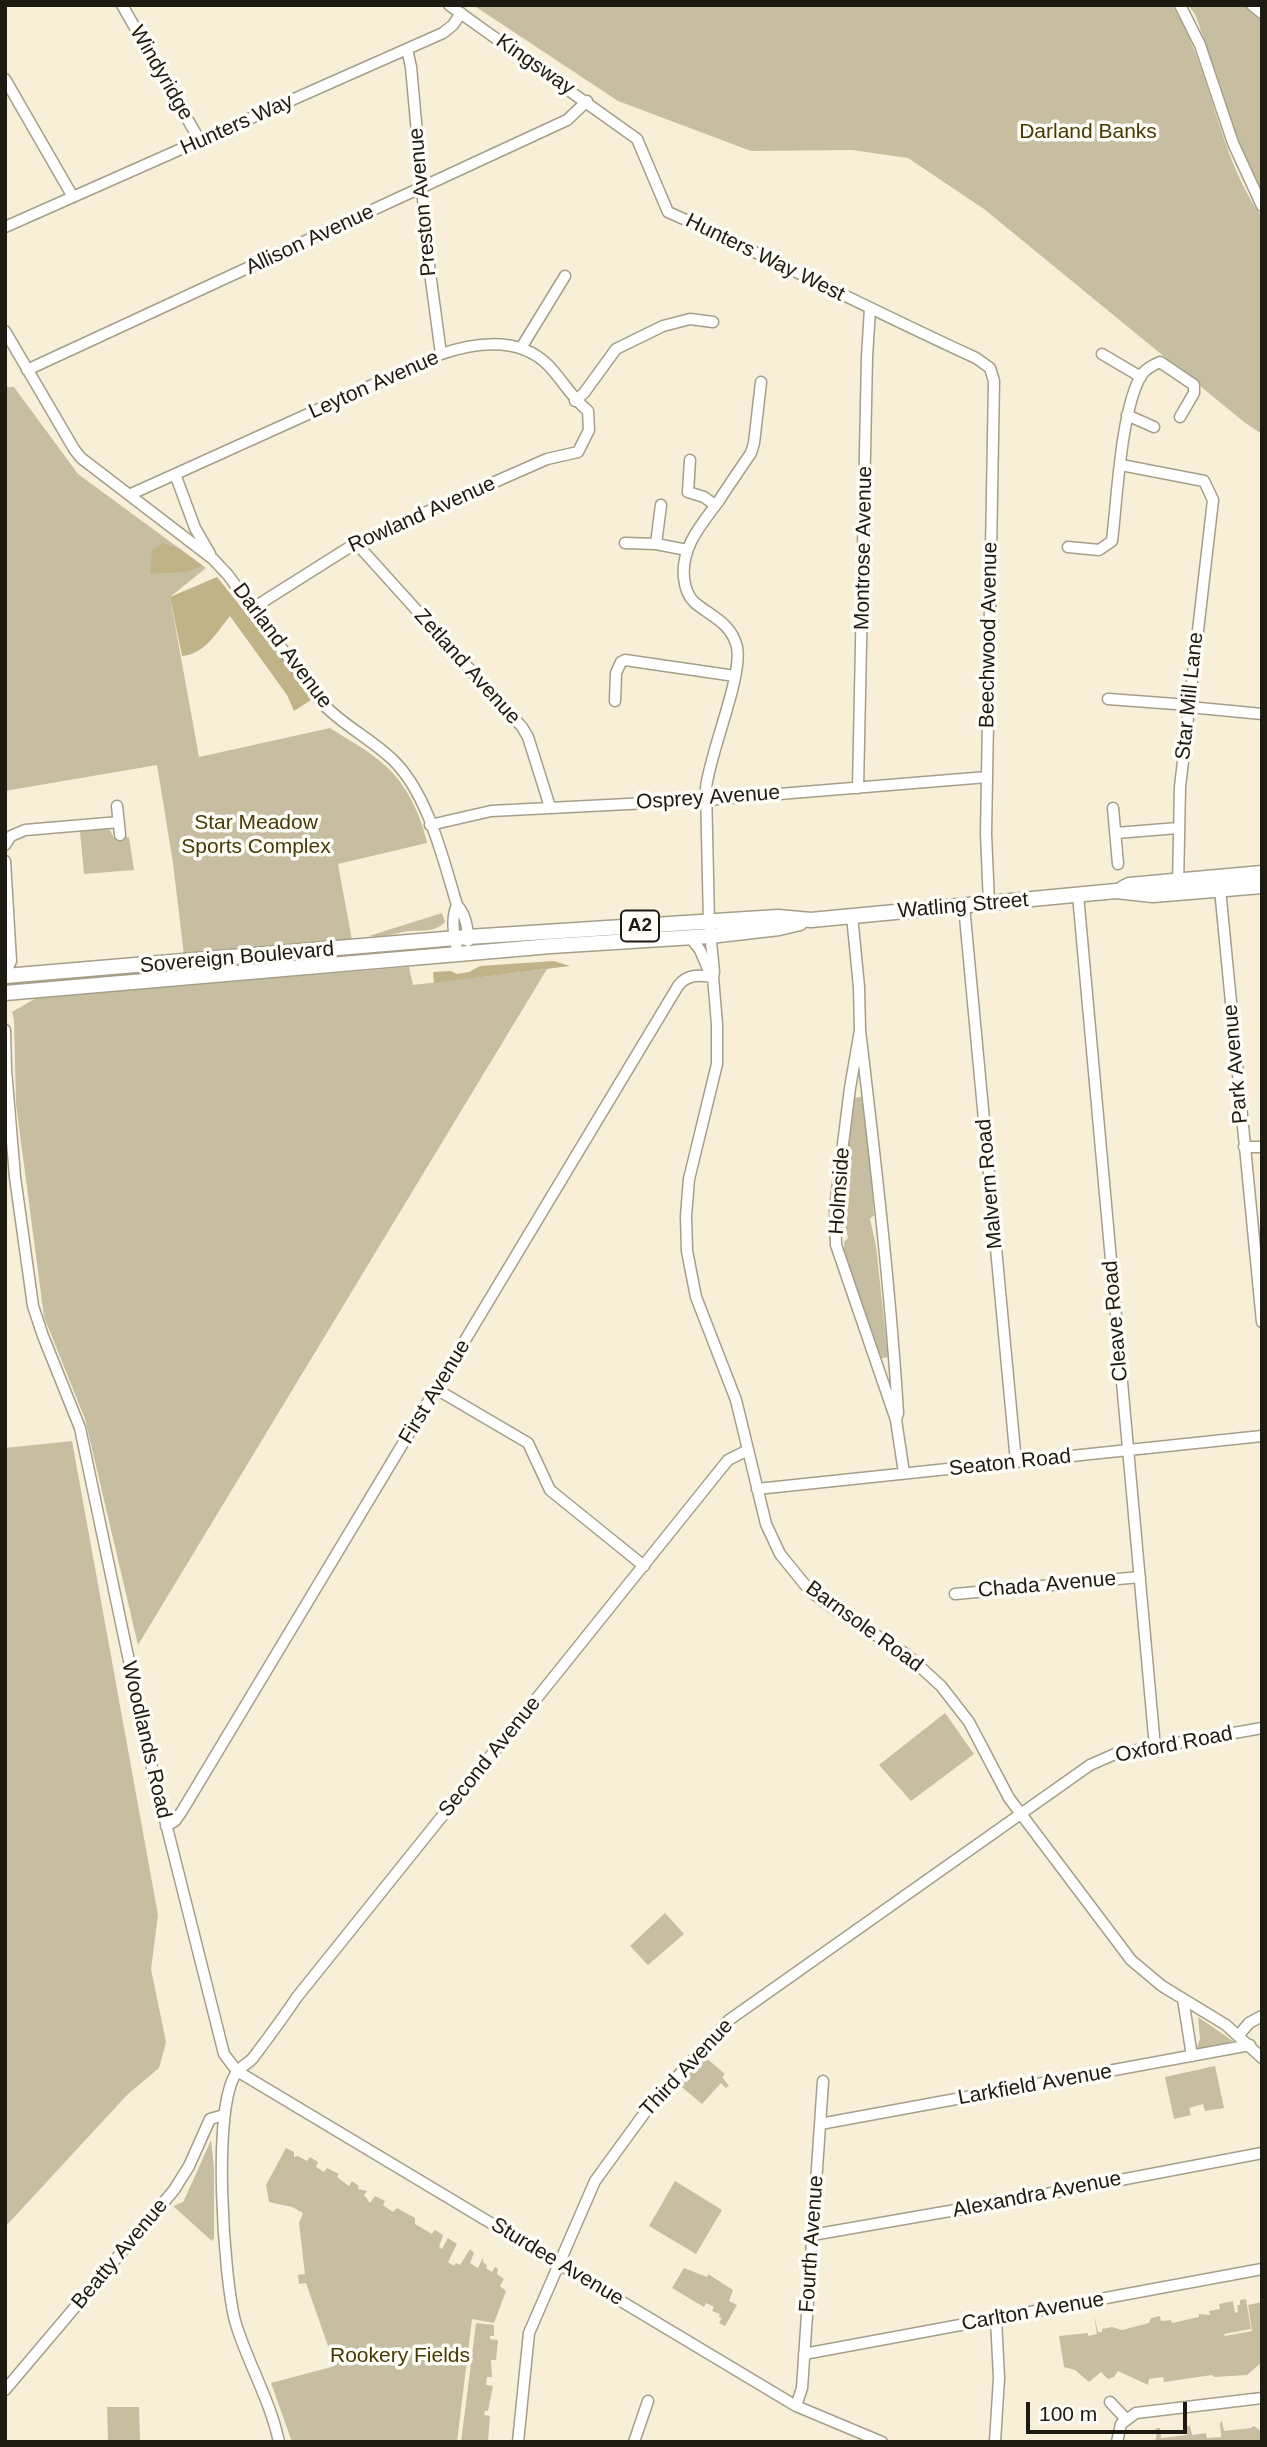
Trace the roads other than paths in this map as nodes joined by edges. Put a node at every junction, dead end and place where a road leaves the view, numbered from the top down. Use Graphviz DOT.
graph roads {
  1 [pos="122,5"];
  2 [pos="449,5"];
  3 [pos="1180,5"];
  4 [pos="1252,5"];
  5 [pos="461,13"];
  6 [pos="1262,13"];
  7 [pos="407,49"];
  8 [pos="5,79"];
  9 [pos="587,101"];
  10 [pos="200,141"];
  11 [pos="422,188"];
  12 [pos="73,197"];
  13 [pos="1262,206"];
  14 [pos="5,228"];
  15 [pos="565,276"];
  16 [pos="870,309"];
  17 [pos="713,322"];
  18 [pos="5,331"];
  19 [pos="521,348"];
  20 [pos="441,354"];
  21 [pos="1102,354"];
  22 [pos="989,367"];
  23 [pos="27,370"];
  24 [pos="1141,377"];
  25 [pos="761,382"];
  26 [pos="575,401"];
  27 [pos="1127,415"];
  28 [pos="1180,417"];
  29 [pos="1154,427"];
  30 [pos="589,430"];
  31 [pos="690,460"];
  32 [pos="1121,465"];
  33 [pos="175,474"];
  34 [pos="128,495"];
  35 [pos="661,505"];
  36 [pos="715,505"];
  37 [pos="356,543"];
  38 [pos="625,543"];
  39 [pos="656,544"];
  40 [pos="1068,547"];
  41 [pos="687,550"];
  42 [pos="213,559"];
  43 [pos="253,608"];
  44 [pos="735,676"];
  45 [pos="1108,699"];
  46 [pos="615,701"];
  47 [pos="1189,706"];
  48 [pos="1262,714"];
  49 [pos="987,777"];
  50 [pos="858,788"];
  51 [pos="706,800"];
  52 [pos="117,806"];
  53 [pos="550,807"];
  54 [pos="1114,808"];
  55 [pos="119,822"];
  56 [pos="430,825"];
  57 [pos="1178,828"];
  58 [pos="1116,833"];
  59 [pos="120,835"];
  60 [pos="5,845"];
  61 [pos="5,861"];
  62 [pos="1118,864"];
  63 [pos="1262,873"];
  64 [pos="1262,886"];
  65 [pos="1178,887"];
  66 [pos="1220,889"];
  67 [pos="1078,895"];
  68 [pos="989,903"];
  69 [pos="964,906"];
  70 [pos="852,916"];
  71 [pos="709,929"];
  72 [pos="690,937"];
  73 [pos="462,938"];
  74 [pos="462,955"];
  75 [pos="5,975"];
  76 [pos="713,978"];
  77 [pos="5,993"];
  78 [pos="5,1030"];
  79 [pos="860,1030"];
  80 [pos="850,1088"];
  81 [pos="867,1088"];
  82 [pos="1244,1147"];
  83 [pos="1262,1147"];
  84 [pos="1262,1322"];
  85 [pos="895,1369"];
  86 [pos="878,1372"];
  87 [pos="436,1389"];
  88 [pos="896,1420"];
  89 [pos="1262,1436"];
  90 [pos="748,1450"];
  91 [pos="1128,1451"];
  92 [pos="1016,1462"];
  93 [pos="904,1473"];
  94 [pos="757,1489"];
  95 [pos="644,1566"];
  96 [pos="1140,1577"];
  97 [pos="955,1594"];
  98 [pos="1262,1728"];
  99 [pos="1156,1746"];
  100 [pos="1020,1814"];
  101 [pos="166,1826"];
  102 [pos="1182,1999"];
  103 [pos="1262,2016"];
  104 [pos="1239,2035"];
  105 [pos="1250,2045"];
  106 [pos="1192,2056"];
  107 [pos="1262,2058"];
  108 [pos="237,2071"];
  109 [pos="823,2081"];
  110 [pos="223,2115"];
  111 [pos="820,2124"];
  112 [pos="1262,2153"];
  113 [pos="812,2235"];
  114 [pos="560,2263"];
  115 [pos="1262,2269"];
  116 [pos="996,2319"];
  117 [pos="804,2354"];
  118 [pos="5,2390"];
  119 [pos="1262,2398"];
  120 [pos="648,2402"];
  121 [pos="1110,2402"];
  122 [pos="796,2406"];
  123 [pos="1126,2419"];
  124 [pos="279,2442"];
  125 [pos="518,2442"];
  126 [pos="634,2442"];
  127 [pos="882,2442"];
  128 [pos="995,2442"];
  129 [pos="1117,2442"];
  1 -- 10 [label="street, Windyridge"];
  2 -- 5 [label="street, Kingsway"];
  3 -- 13 [label="street"];
  4 -- 6 [label="street"];
  5 -- 7 [label="street, Hunters Way"];
  5 -- 9 [label="street, Kingsway"];
  7 -- 10 [label="street, Hunters Way"];
  7 -- 11 [label="street, Preston Avenue"];
  8 -- 12 [label="street"];
  9 -- 11 [label="street, Allison Avenue"];
  9 -- 16 [label="street, Hunters Way West"];
  10 -- 12 [label="street, Hunters Way"];
  11 -- 20 [label="street, Preston Avenue"];
  11 -- 23 [label="street, Allison Avenue"];
  12 -- 14 [label="street, Hunters Way"];
  15 -- 19 [label="street"];
  16 -- 22 [label="street, Hunters Way West"];
  16 -- 50 [label="street, Montrose Avenue"];
  17 -- 26 [label="street"];
  18 -- 23 [label="street, Darland Avenue"];
  19 -- 20 [label="street, Leyton Avenue"];
  19 -- 26 [label="street, Leyton Avenue"];
  20 -- 33 [label="street, Leyton Avenue"];
  21 -- 24 [label="street"];
  22 -- 49 [label="street, Beechwood Avenue"];
  23 -- 34 [label="street, Darland Avenue"];
  24 -- 27 [label="street"];
  24 -- 28 [label="street"];
  25 -- 36 [label="street"];
  26 -- 30 [label="street, Leyton Avenue"];
  27 -- 29 [label="street"];
  27 -- 32 [label="street"];
  30 -- 37 [label="street, Rowland Avenue"];
  31 -- 36 [label="street"];
  32 -- 40 [label="street"];
  32 -- 47 [label="street, Star Mill Lane"];
  33 -- 34 [label="street, Leyton Avenue"];
  33 -- 42 [label="street, Darland Avenue"];
  34 -- 42 [label="street, Darland Avenue"];
  35 -- 39 [label="street"];
  36 -- 41 [label="street"];
  37 -- 43 [label="street, Rowland Avenue"];
  37 -- 53 [label="street, Zetland Avenue"];
  38 -- 39 [label="street"];
  39 -- 41 [label="street"];
  41 -- 44 [label="street, Barnsole Road"];
  42 -- 43 [label="street, Darland Avenue"];
  43 -- 56 [label="street, Darland Avenue"];
  44 -- 46 [label="street"];
  44 -- 51 [label="street, Barnsole Road"];
  45 -- 47 [label="street"];
  47 -- 48 [label="street"];
  47 -- 57 [label="street, Star Mill Lane"];
  49 -- 50 [label="street, Osprey Avenue"];
  49 -- 68 [label="street, Beechwood Avenue"];
  50 -- 51 [label="street, Osprey Avenue"];
  51 -- 53 [label="street, Osprey Avenue"];
  51 -- 71 [label="street, Barnsole Road"];
  52 -- 55 [label="street"];
  53 -- 56 [label="street, Osprey Avenue"];
  54 -- 58 [label="street"];
  55 -- 59 [label="street"];
  55 -- 60 [label="street"];
  56 -- 73 [label="street, Darland Avenue"];
  57 -- 58 [label="street"];
  57 -- 65 [label="street, Star Mill Lane"];
  58 -- 62 [label="street"];
  61 -- 75 [label="street"];
  63 -- 65 [label="main road, Watling Street / A2"];
  64 -- 66 [label="main road, Watling Street / A2"];
  65 -- 66 [label="main road, Watling Street / A2"];
  65 -- 67 [label="main road, Watling Street / A2"];
  66 -- 82 [label="street, Park Avenue"];
  67 -- 68 [label="main road, Watling Street / A2"];
  67 -- 91 [label="street, Cleave Road"];
  68 -- 69 [label="main road, Watling Street / A2"];
  69 -- 70 [label="main road, Watling Street / A2"];
  69 -- 92 [label="street, Malvern Road"];
  70 -- 71 [label="main road, Watling Street / A2"];
  70 -- 79 [label="street, Holmside"];
  71 -- 72 [label="main road, Watling Street / A2"];
  71 -- 73 [label="main road, Watling Street / A2"];
  71 -- 76 [label="street, Barnsole Road"];
  72 -- 74 [label="main road, Watling Street / A2"];
  72 -- 76 [label="street, Barnsole Road"];
  73 -- 74 [label="street, Darland Avenue"];
  73 -- 75 [label="main road, Sovereign Boulevard / A2"];
  74 -- 77 [label="main road, Sovereign Boulevard / A2"];
  76 -- 87 [label="street, First Avenue"];
  76 -- 90 [label="street, Barnsole Road"];
  78 -- 101 [label="street, Woodlands Road"];
  79 -- 80 [label="street, Holmside"];
  79 -- 81 [label="street, Holmside"];
  80 -- 81 [label="street"];
  80 -- 86 [label="street, Holmside"];
  81 -- 85 [label="street, Holmside"];
  82 -- 83 [label="street"];
  82 -- 84 [label="street, Park Avenue"];
  85 -- 86 [label="street"];
  85 -- 88 [label="street, Holmside"];
  86 -- 88 [label="street, Holmside"];
  87 -- 95 [label="street"];
  87 -- 101 [label="street, First Avenue"];
  88 -- 93 [label="street, Holmside"];
  89 -- 91 [label="street, Seaton Road"];
  90 -- 94 [label="street, Barnsole Road"];
  90 -- 95 [label="street, Second Avenue"];
  91 -- 92 [label="street, Seaton Road"];
  91 -- 96 [label="street, Cleave Road"];
  92 -- 93 [label="street, Seaton Road"];
  93 -- 94 [label="street, Seaton Road"];
  94 -- 100 [label="street, Barnsole Road"];
  95 -- 108 [label="street, Second Avenue"];
  96 -- 97 [label="street, Chada Avenue"];
  96 -- 99 [label="street, Cleave Road"];
  98 -- 99 [label="street, Oxford Road"];
  99 -- 100 [label="street, Oxford Road"];
  100 -- 102 [label="street, Barnsole Road"];
  100 -- 114 [label="street, Third Avenue"];
  101 -- 108 [label="street, Woodlands Road"];
  102 -- 104 [label="street, Barnsole Road"];
  102 -- 106 [label="street"];
  103 -- 104 [label="street"];
  104 -- 105 [label="street, Barnsole Road"];
  105 -- 106 [label="street, Larkfield Avenue"];
  105 -- 107 [label="street, Barnsole Road"];
  106 -- 111 [label="street, Larkfield Avenue"];
  108 -- 110 [label="street"];
  108 -- 114 [label="street, Sturdee Avenue"];
  109 -- 111 [label="street, Fourth Avenue"];
  110 -- 118 [label="street, Beatty Avenue"];
  110 -- 124 [label="street"];
  111 -- 113 [label="street, Fourth Avenue"];
  112 -- 113 [label="street, Alexandra Avenue"];
  113 -- 117 [label="street, Fourth Avenue"];
  114 -- 122 [label="street, Sturdee Avenue"];
  114 -- 125 [label="street, Third Avenue"];
  115 -- 116 [label="street, Carlton Avenue"];
  116 -- 117 [label="street, Carlton Avenue"];
  116 -- 128 [label="street"];
  117 -- 122 [label="street, Fourth Avenue"];
  119 -- 123 [label="street"];
  120 -- 126 [label="street"];
  121 -- 123 [label="street"];
  122 -- 127 [label="street, Sturdee Avenue"];
  123 -- 129 [label="street"];
}
